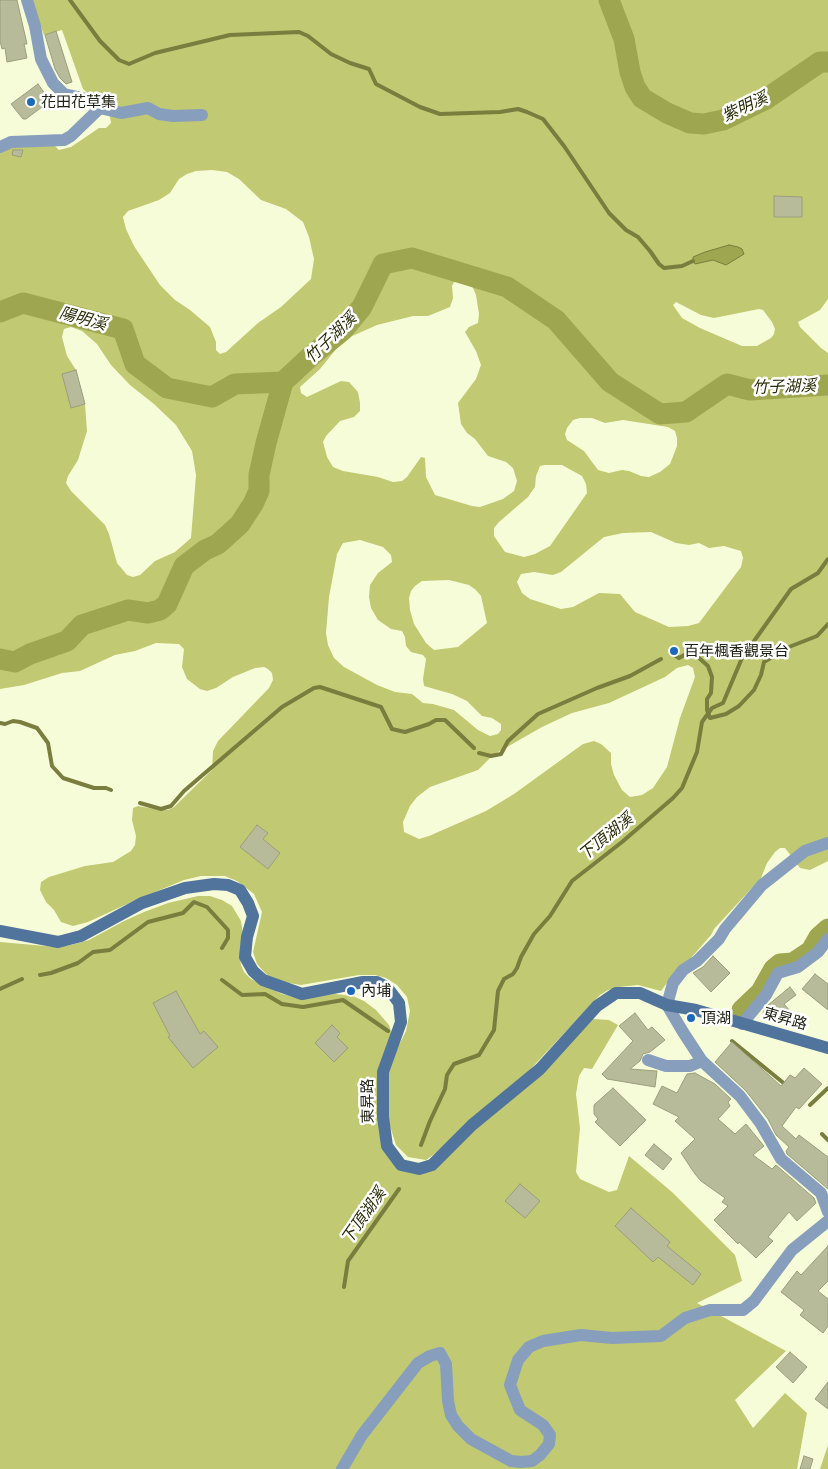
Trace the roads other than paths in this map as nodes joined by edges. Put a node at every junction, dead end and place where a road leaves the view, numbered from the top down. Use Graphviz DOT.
graph roads {
  1 [pos="27,0"];
  2 [pos="100,108"];
  3 [pos="202,116"];
  4 [pos="0,147"];
  5 [pos="828,842"];
  6 [pos="0,931"];
  7 [pos="828,939"];
  8 [pos="667,1005"];
  9 [pos="742,1024"];
  10 [pos="828,1048"];
  11 [pos="648,1060"];
  12 [pos="702,1061"];
  13 [pos="828,1212"];
  14 [pos="828,1221"];
  15 [pos="342,1469"];
  1 -- 2 [label="street"];
  2 -- 3 [label="street"];
  2 -- 4 [label="street"];
  5 -- 8 [label="street"];
  6 -- 8 [label="street, 東昇路"];
  7 -- 9 [label="street"];
  8 -- 9 [label="street, 東昇路"];
  8 -- 12 [label="street"];
  9 -- 10 [label="street, 東昇路"];
  11 -- 12 [label="street"];
  12 -- 13 [label="street"];
  14 -- 15 [label="street"];
}
